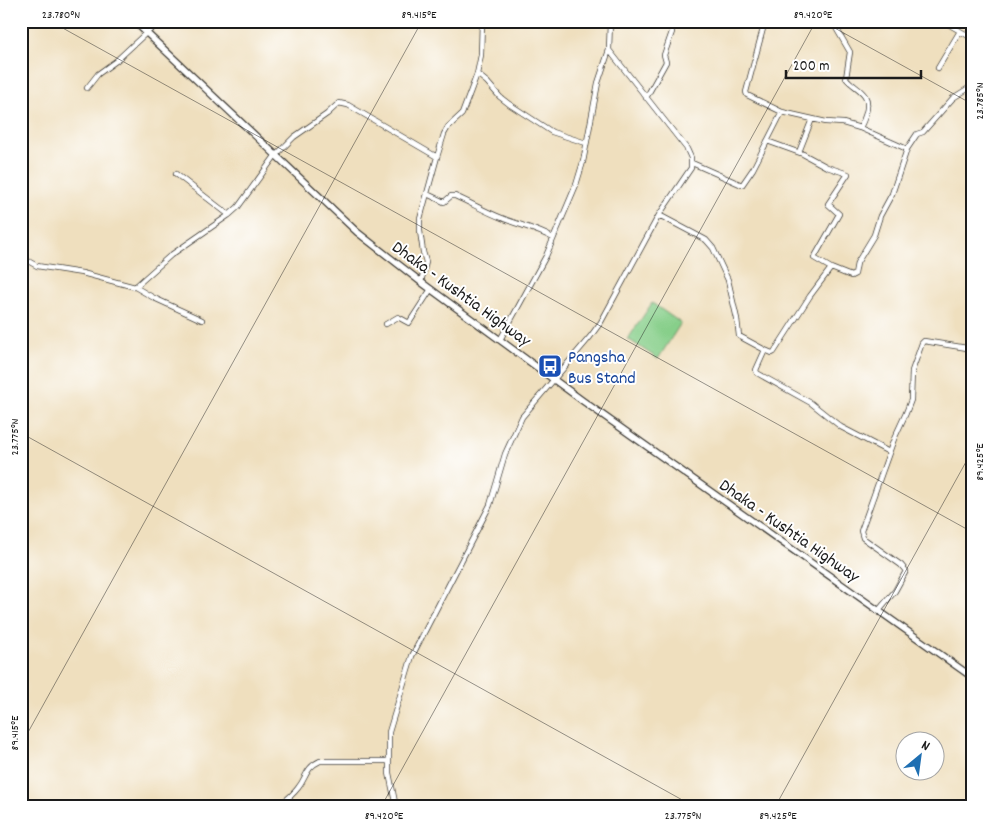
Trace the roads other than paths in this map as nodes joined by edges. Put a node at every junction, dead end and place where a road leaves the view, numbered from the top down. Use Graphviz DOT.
graph roads {
  1 [pos="134,21"];
  2 [pos="162,21"];
  3 [pos="482,21"];
  4 [pos="610,21"];
  5 [pos="762,21"];
  6 [pos="832,21"];
  7 [pos="943,21"];
  8 [pos="960,31"];
  9 [pos="672,32"];
  10 [pos="146,33"];
  11 [pos="972,38"];
  12 [pos="609,50"];
  13 [pos="938,68"];
  14 [pos="476,74"];
  15 [pos="972,86"];
  16 [pos="87,88"];
  17 [pos="646,98"];
  18 [pos="782,112"];
  19 [pos="812,119"];
  20 [pos="860,128"];
  21 [pos="767,141"];
  22 [pos="586,143"];
  23 [pos="907,149"];
  24 [pos="799,152"];
  25 [pos="275,156"];
  26 [pos="436,157"];
  27 [pos="692,163"];
  28 [pos="176,174"];
  29 [pos="427,194"];
  30 [pos="229,215"];
  31 [pos="659,216"];
  32 [pos="553,238"];
  33 [pos="21,257"];
  34 [pos="831,268"];
  35 [pos="421,282"];
  36 [pos="135,287"];
  37 [pos="431,289"];
  38 [pos="202,320"];
  39 [pos="386,324"];
  40 [pos="500,340"];
  41 [pos="972,341"];
  42 [pos="765,350"];
  43 [pos="554,379"];
  44 [pos="889,452"];
  45 [pos="878,611"];
  46 [pos="972,677"];
  47 [pos="389,761"];
  48 [pos="277,807"];
  49 [pos="396,807"];
  1 -- 10 [label="main road, Dhaka - Kushtia Highway"];
  2 -- 10 [label="street"];
  3 -- 14 [label="street"];
  4 -- 12 [label="street"];
  5 -- 18 [label="street"];
  6 -- 20 [label="street"];
  7 -- 8 [label="street"];
  8 -- 11 [label="street"];
  8 -- 13 [label="street"];
  9 -- 17 [label="street"];
  10 -- 16 [label="street"];
  10 -- 25 [label="main road, Dhaka - Kushtia Highway"];
  12 -- 17 [label="street"];
  12 -- 22 [label="street"];
  14 -- 22 [label="street"];
  14 -- 26 [label="street"];
  15 -- 23 [label="street"];
  17 -- 27 [label="street"];
  18 -- 19 [label="street"];
  18 -- 21 [label="street"];
  19 -- 20 [label="street"];
  19 -- 24 [label="street"];
  20 -- 23 [label="street"];
  21 -- 24 [label="street"];
  21 -- 27 [label="street"];
  22 -- 32 [label="street"];
  23 -- 34 [label="street"];
  24 -- 34 [label="street"];
  25 -- 26 [label="street"];
  25 -- 30 [label="street"];
  25 -- 35 [label="main road, Dhaka - Kushtia Highway"];
  26 -- 29 [label="street"];
  27 -- 31 [label="street"];
  28 -- 30 [label="street"];
  29 -- 32 [label="street"];
  29 -- 35 [label="street"];
  30 -- 36 [label="street"];
  31 -- 42 [label="street"];
  31 -- 43 [label="street"];
  32 -- 40 [label="street"];
  33 -- 36 [label="street"];
  34 -- 42 [label="street"];
  35 -- 37 [label="main road, Dhaka - Kushtia Highway"];
  36 -- 38 [label="street"];
  37 -- 39 [label="street"];
  37 -- 40 [label="main road, Dhaka - Kushtia Highway"];
  40 -- 43 [label="main road, Dhaka - Kushtia Highway"];
  41 -- 44 [label="street"];
  42 -- 44 [label="street"];
  43 -- 45 [label="main road, Dhaka - Kushtia Highway"];
  43 -- 47 [label="street"];
  44 -- 45 [label="street"];
  45 -- 46 [label="main road, Dhaka - Kushtia Highway"];
  47 -- 48 [label="street"];
  47 -- 49 [label="street"];
}
